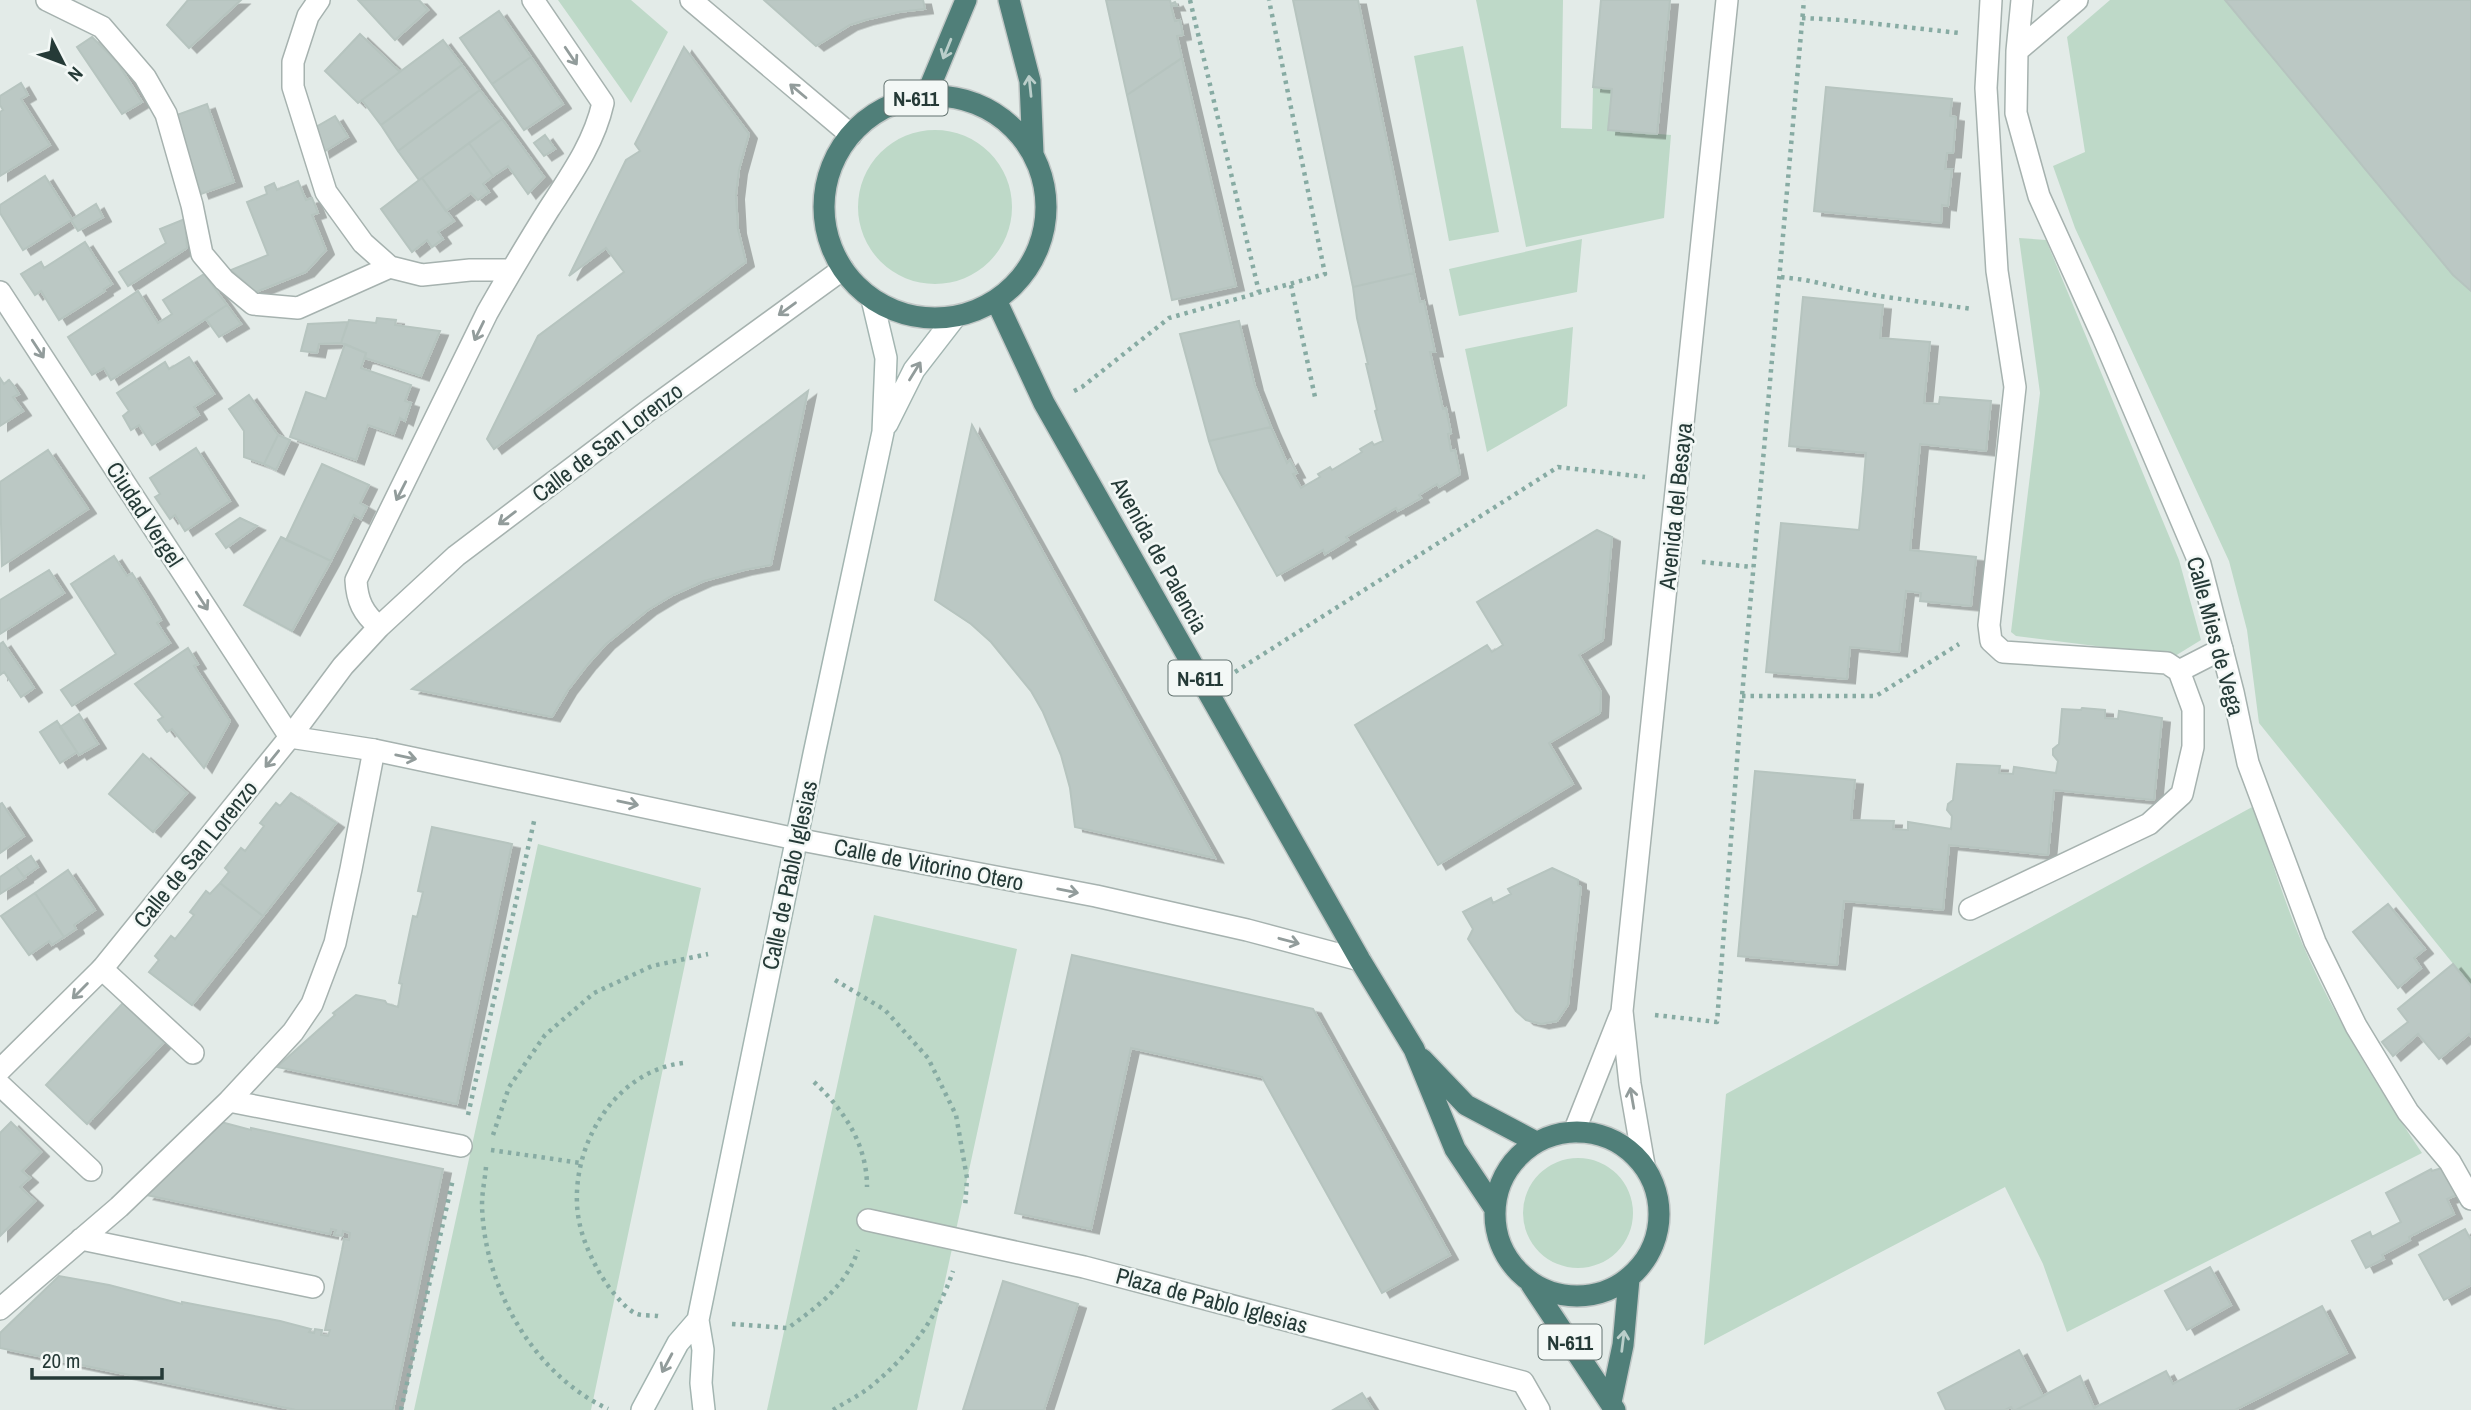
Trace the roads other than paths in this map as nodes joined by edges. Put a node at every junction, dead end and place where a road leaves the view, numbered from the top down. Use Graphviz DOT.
graph roads {
  1 [pos="47,0"];
  2 [pos="319,0"];
  3 [pos="533,0"];
  4 [pos="691,0"];
  5 [pos="966,0"];
  6 [pos="1009,0"];
  7 [pos="1727,0"];
  8 [pos="1991,0"];
  9 [pos="2022,0"];
  10 [pos="2077,0"];
  11 [pos="2017,51"];
  12 [pos="926,96"];
  13 [pos="851,135"];
  14 [pos="1033,154"];
  15 [pos="390,267"];
  16 [pos="843,269"];
  17 [pos="510,270"];
  18 [pos="0,292"];
  19 [pos="872,299"];
  20 [pos="996,300"];
  21 [pos="955,317"];
  22 [pos="883,432"];
  23 [pos="379,627"];
  24 [pos="2222,649"];
  25 [pos="2179,671"];
  26 [pos="290,737"];
  27 [pos="374,750"];
  28 [pos="796,839"];
  29 [pos="1970,909"];
  30 [pos="1360,960"];
  31 [pos="102,969"];
  32 [pos="1622,1011"];
  33 [pos="1413,1049"];
  34 [pos="194,1053"];
  35 [pos="0,1070"];
  36 [pos="0,1085"];
  37 [pos="229,1101"];
  38 [pos="1574,1132"];
  39 [pos="1536,1142"];
  40 [pos="461,1146"];
  41 [pos="1644,1165"];
  42 [pos="91,1170"];
  43 [pos="2471,1199"];
  44 [pos="1495,1209"];
  45 [pos="868,1220"];
  46 [pos="81,1239"];
  47 [pos="1629,1279"];
  48 [pos="1530,1282"];
  49 [pos="313,1287"];
  50 [pos="0,1309"];
  51 [pos="698,1320"];
  52 [pos="1607,1407"];
  53 [pos="642,1410"];
  54 [pos="704,1410"];
  55 [pos="1539,1410"];
  1 -- 15 [label="street"];
  2 -- 15 [label="street"];
  3 -- 17 [label="street, one-way"];
  13 -- 4 [label="street, one-way"];
  5 -- 12 [label="highway, N-611, one-way"];
  14 -- 6 [label="highway, N-611, one-way"];
  7 -- 32 [label="street, Avenida del Besaya"];
  8 -- 25 [label="street"];
  9 -- 11 [label="street, Calle Mies de Vega"];
  10 -- 11 [label="street"];
  11 -- 24 [label="street, Calle Mies de Vega"];
  12 -- 13 [label="highway, N-611"];
  12 -- 14 [label="highway, N-611"];
  13 -- 16 [label="highway, N-611"];
  14 -- 20 [label="highway, N-611"];
  15 -- 17 [label="street"];
  16 -- 19 [label="highway, N-611"];
  16 -- 23 [label="street, Calle de San Lorenzo, one-way"];
  17 -- 23 [label="street, one-way"];
  18 -- 26 [label="street, Ciudad Vergel, one-way"];
  19 -- 21 [label="highway, N-611"];
  19 -- 22 [label="street, Calle de Pablo Iglesias"];
  20 -- 21 [label="highway, N-611"];
  20 -- 30 [label="highway, Avenida de Palencia / N-611"];
  22 -- 21 [label="street, Calle de Pablo Iglesias, one-way"];
  22 -- 28 [label="street, Calle de Pablo Iglesias"];
  23 -- 26 [label="street, Calle de San Lorenzo"];
  24 -- 25 [label="street"];
  24 -- 43 [label="street, Calle Mies de Vega"];
  25 -- 29 [label="street"];
  26 -- 27 [label="street, Calle de Vitorino Otero"];
  26 -- 31 [label="street, Calle de San Lorenzo, one-way"];
  27 -- 28 [label="street, Calle de Vitorino Otero, one-way"];
  27 -- 37 [label="street"];
  28 -- 30 [label="street, Calle de Vitorino Otero, one-way"];
  28 -- 51 [label="street, Calle de Pablo Iglesias"];
  30 -- 33 [label="highway, Avenida de Palencia / N-611"];
  31 -- 34 [label="street"];
  31 -- 35 [label="street, Calle de San Lorenzo, one-way"];
  32 -- 38 [label="street, Avenida del Besaya"];
  41 -- 32 [label="street, Avenida del Besaya, one-way"];
  33 -- 39 [label="highway, Avenida de Palencia / N-611"];
  33 -- 44 [label="highway, Avenida de Palencia / N-611"];
  36 -- 42 [label="street"];
  37 -- 40 [label="street"];
  37 -- 46 [label="street"];
  38 -- 39 [label="highway"];
  38 -- 41 [label="highway"];
  39 -- 44 [label="highway"];
  41 -- 47 [label="highway"];
  44 -- 48 [label="highway"];
  45 -- 55 [label="street, Plaza de Pablo Iglesias"];
  46 -- 49 [label="street"];
  46 -- 50 [label="street"];
  47 -- 48 [label="highway"];
  52 -- 47 [label="highway, N-611, one-way"];
  48 -- 52 [label="highway, N-611"];
  51 -- 53 [label="street, Calle de Pablo Iglesias, one-way"];
  51 -- 54 [label="street, Calle de Pablo Iglesias"];
}
